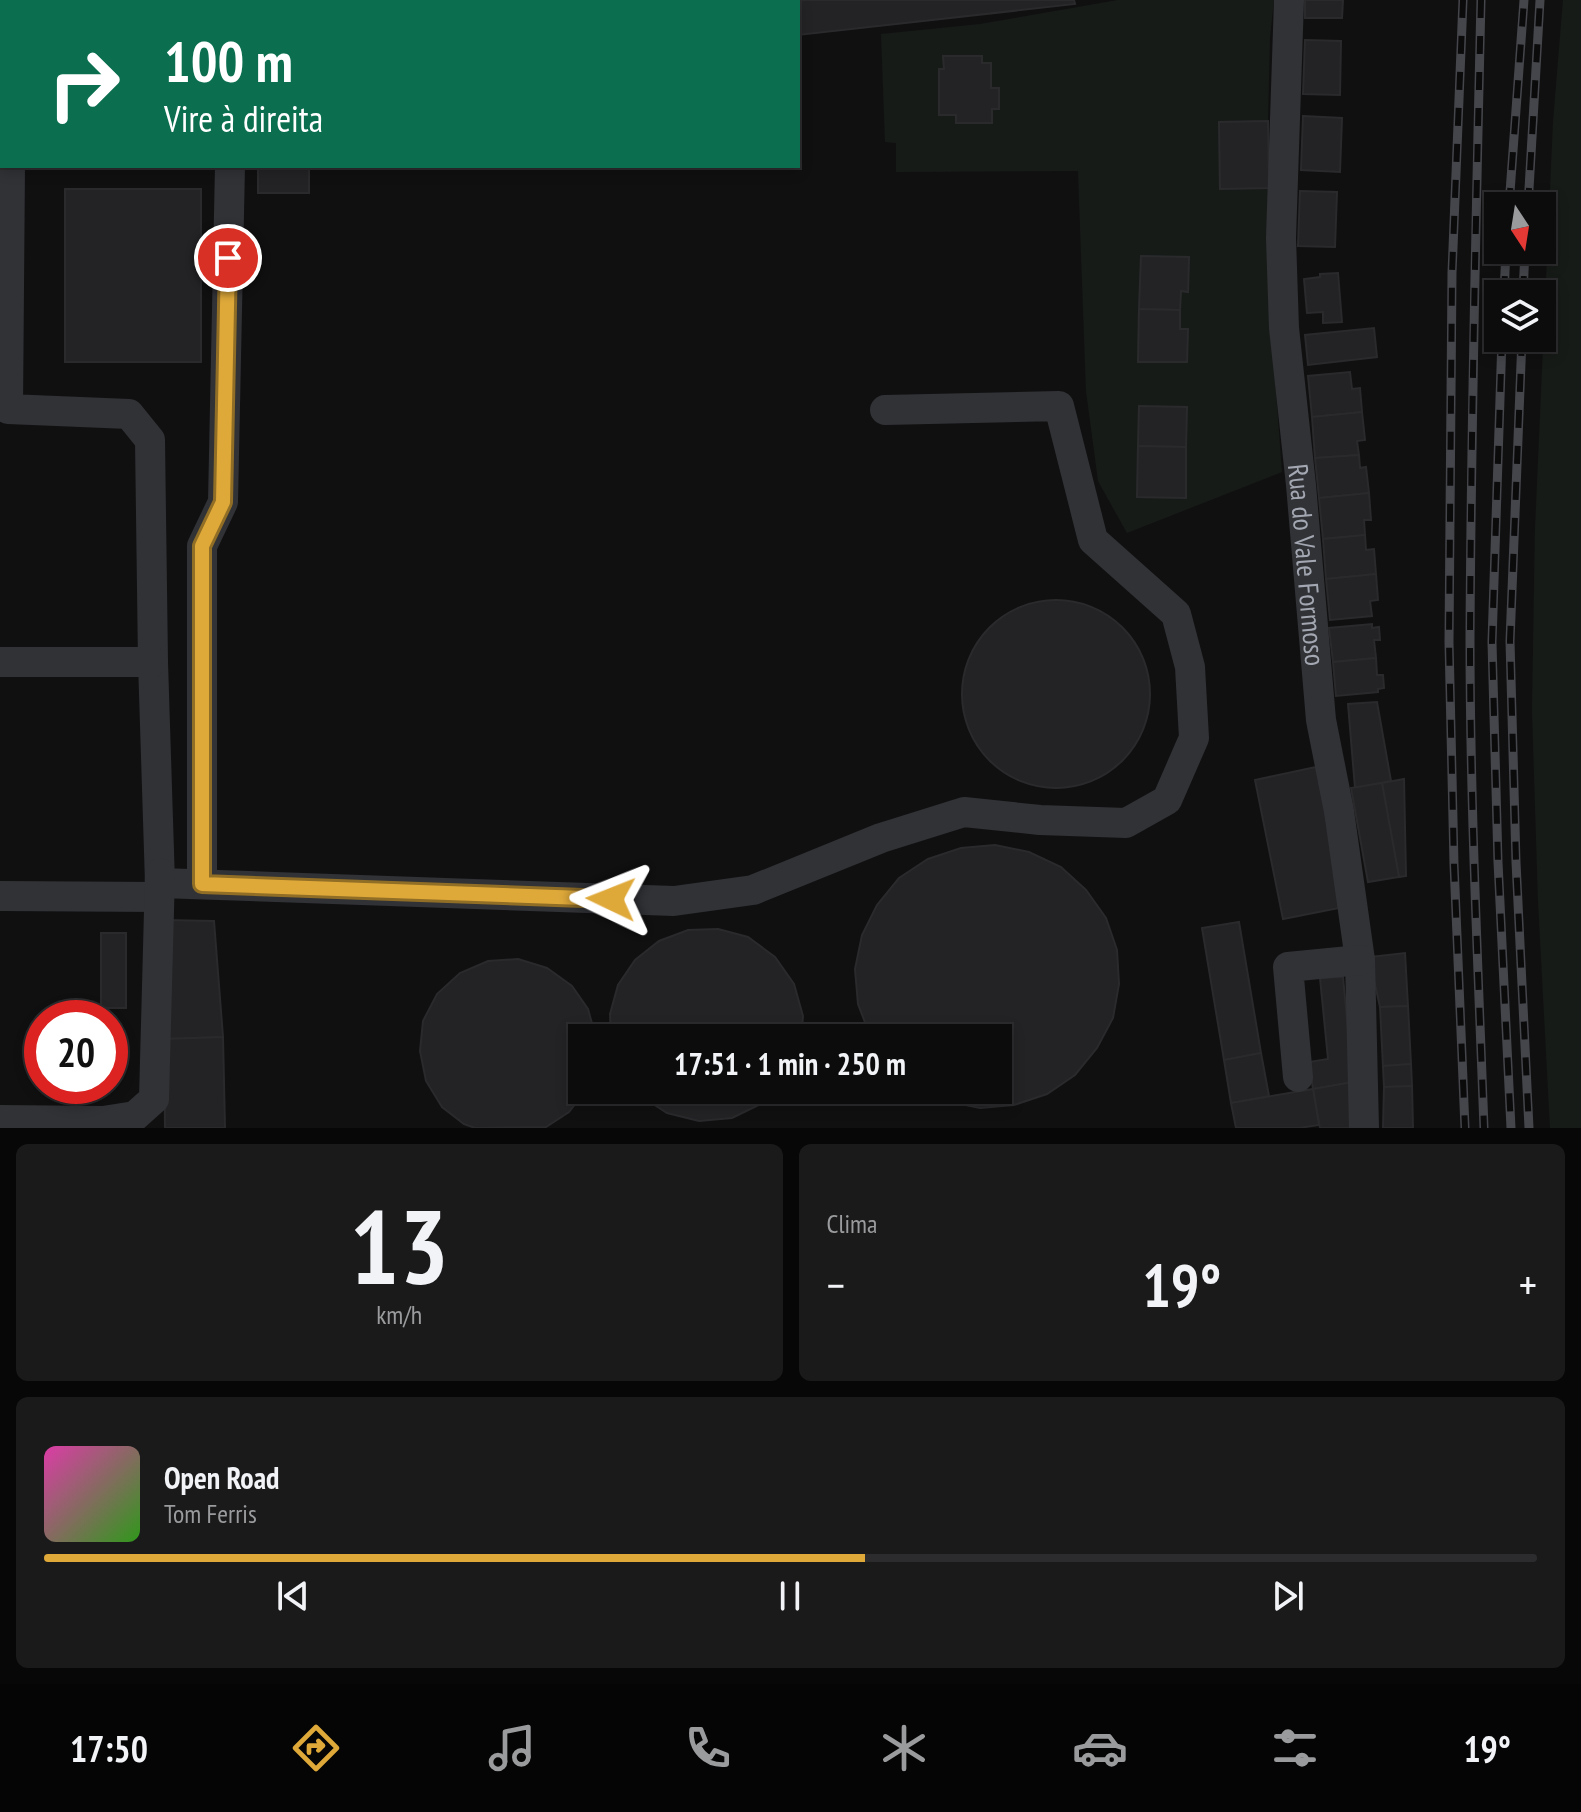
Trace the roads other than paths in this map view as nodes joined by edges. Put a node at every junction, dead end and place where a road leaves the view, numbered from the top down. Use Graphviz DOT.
graph roads {
  1 [pos="1289,0"];
  2 [pos="10,168"];
  3 [pos="230,168"];
  4 [pos="5,381"];
  5 [pos="885,410"];
  6 [pos="0,662"];
  7 [pos="153,662"];
  8 [pos="202,884"];
  9 [pos="160,885"];
  10 [pos="0,896"];
  11 [pos="1360,960"];
  12 [pos="1298,1077"];
  13 [pos="0,1120"];
  14 [pos="1364,1128"];
  1 -- 11 [label="street, Rua do Vale Formoso"];
  2 -- 4 [label="street"];
  3 -- 8 [label="street"];
  4 -- 7 [label="street"];
  5 -- 8 [label="street"];
  6 -- 7 [label="street"];
  7 -- 9 [label="street"];
  8 -- 9 [label="street"];
  9 -- 10 [label="street"];
  9 -- 13 [label="street"];
  11 -- 12 [label="street"];
  11 -- 14 [label="street, Rua do Vale Formoso"];
}
